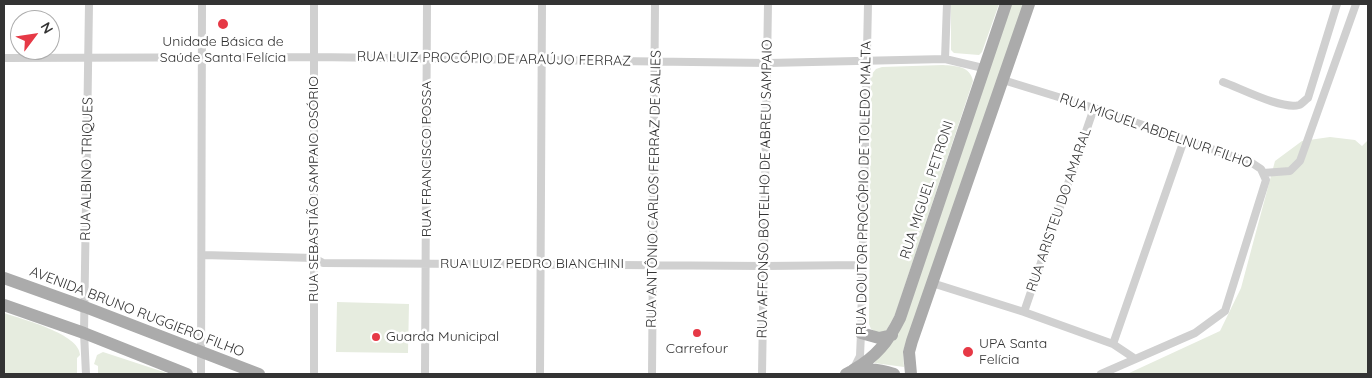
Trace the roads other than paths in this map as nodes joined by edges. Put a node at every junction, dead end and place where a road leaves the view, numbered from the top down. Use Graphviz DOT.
graph roads {
  1 [pos="89,4"];
  2 [pos="202,4"];
  3 [pos="314,4"];
  4 [pos="427,4"];
  5 [pos="542,4"];
  6 [pos="655,4"];
  7 [pos="768,4"];
  8 [pos="868,4"];
  9 [pos="948,4"];
  10 [pos="1006,4"];
  11 [pos="1029,4"];
  12 [pos="1337,4"];
  13 [pos="1356,4"];
  14 [pos="313,57"];
  15 [pos="4,58"];
  16 [pos="89,58"];
  17 [pos="202,58"];
  18 [pos="542,59"];
  19 [pos="945,59"];
  20 [pos="427,60"];
  21 [pos="656,61"];
  22 [pos="866,62"];
  23 [pos="768,64"];
  24 [pos="983,68"];
  25 [pos="1003,80"];
  26 [pos="1223,82"];
  27 [pos="1094,108"];
  28 [pos="1184,140"];
  29 [pos="1263,173"];
  30 [pos="203,255"];
  31 [pos="314,258"];
  32 [pos="427,264"];
  33 [pos="654,265"];
  34 [pos="862,265"];
  35 [pos="540,266"];
  36 [pos="765,266"];
  37 [pos="4,278"];
  38 [pos="932,283"];
  39 [pos="4,305"];
  40 [pos="86,306"];
  41 [pos="1024,312"];
  42 [pos="862,333"];
  43 [pos="84,334"];
  44 [pos="892,335"];
  45 [pos="1113,344"];
  46 [pos="202,353"];
  47 [pos="1134,358"];
  48 [pos="850,372"];
  49 [pos="86,374"];
  50 [pos="187,374"];
  51 [pos="201,374"];
  52 [pos="259,374"];
  53 [pos="314,374"];
  54 [pos="426,374"];
  55 [pos="540,374"];
  56 [pos="652,374"];
  57 [pos="762,374"];
  58 [pos="894,374"];
  59 [pos="911,374"];
  60 [pos="1101,374"];
  1 -- 16 [label="street, RUA ALBINO TRIQUES"];
  2 -- 17 [label="street"];
  3 -- 14 [label="street, RUA SEBASTIÃO SAMPAIO OSÓRIO"];
  4 -- 20 [label="street, RUA FRANCISCO POSSA"];
  5 -- 18 [label="street"];
  6 -- 21 [label="street, RUA ANTÔNIO CARLOS FERRAZ DE SALIES"];
  7 -- 23 [label="street, RUA AFFONSO BOTELHO DE ABREU SAMPAIO"];
  8 -- 22 [label="street, RUA DOUTOR PROCÓPIO DE TOLEDO MALTA"];
  9 -- 19 [label="street"];
  10 -- 24 [label="main road, RUA MIGUEL PETRONI"];
  11 -- 25 [label="main road"];
  12 -- 26 [label="street"];
  13 -- 29 [label="street"];
  14 -- 17 [label="street, RUA LUIZ PROCÓPIO DE ARAÚJO FERRAZ"];
  14 -- 20 [label="street, RUA LUIZ PROCÓPIO DE ARAÚJO FERRAZ"];
  14 -- 31 [label="street, RUA SEBASTIÃO SAMPAIO OSÓRIO"];
  15 -- 16 [label="street, RUA LUIZ PROCÓPIO DE ARAÚJO FERRAZ"];
  16 -- 17 [label="street, RUA LUIZ PROCÓPIO DE ARAÚJO FERRAZ"];
  16 -- 40 [label="street, RUA ALBINO TRIQUES"];
  17 -- 30 [label="street"];
  18 -- 20 [label="street, RUA LUIZ PROCÓPIO DE ARAÚJO FERRAZ"];
  18 -- 21 [label="street, RUA LUIZ PROCÓPIO DE ARAÚJO FERRAZ"];
  18 -- 35 [label="street"];
  19 -- 22 [label="street, RUA LUIZ PROCÓPIO DE ARAÚJO FERRAZ"];
  19 -- 24 [label="street, RUA LUIZ PROCÓPIO DE ARAÚJO FERRAZ"];
  20 -- 32 [label="street, RUA FRANCISCO POSSA"];
  21 -- 23 [label="street, RUA LUIZ PROCÓPIO DE ARAÚJO FERRAZ"];
  21 -- 33 [label="street, RUA ANTÔNIO CARLOS FERRAZ DE SALIES"];
  22 -- 23 [label="street, RUA LUIZ PROCÓPIO DE ARAÚJO FERRAZ"];
  22 -- 34 [label="street, RUA DOUTOR PROCÓPIO DE TOLEDO MALTA"];
  23 -- 36 [label="street, RUA AFFONSO BOTELHO DE ABREU SAMPAIO"];
  24 -- 44 [label="main road, RUA MIGUEL PETRONI"];
  25 -- 27 [label="street, RUA MIGUEL ABDELNUR FILHO"];
  25 -- 38 [label="main road"];
  27 -- 28 [label="street, RUA MIGUEL ABDELNUR FILHO"];
  27 -- 41 [label="street, RUA ARISTEU DO AMARAL"];
  28 -- 29 [label="street, RUA MIGUEL ABDELNUR FILHO"];
  28 -- 45 [label="street"];
  29 -- 47 [label="street, RUA MIGUEL ABDELNUR FILHO"];
  30 -- 31 [label="street, RUA LUIZ PEDRO BIANCHINI"];
  30 -- 46 [label="street"];
  31 -- 32 [label="street, RUA LUIZ PEDRO BIANCHINI"];
  31 -- 53 [label="street, RUA SEBASTIÃO SAMPAIO OSÓRIO"];
  32 -- 35 [label="street, RUA LUIZ PEDRO BIANCHINI"];
  32 -- 54 [label="street, RUA FRANCISCO POSSA"];
  33 -- 35 [label="street, RUA LUIZ PEDRO BIANCHINI"];
  33 -- 36 [label="street, RUA LUIZ PEDRO BIANCHINI"];
  33 -- 56 [label="street, RUA ANTÔNIO CARLOS FERRAZ DE SALIES"];
  34 -- 36 [label="street, RUA LUIZ PEDRO BIANCHINI"];
  34 -- 42 [label="street, RUA DOUTOR PROCÓPIO DE TOLEDO MALTA"];
  35 -- 55 [label="street"];
  36 -- 57 [label="street, RUA AFFONSO BOTELHO DE ABREU SAMPAIO"];
  37 -- 40 [label="main road, AVENIDA BRUNO RUGGIERO FILHO"];
  38 -- 41 [label="street"];
  38 -- 59 [label="main road"];
  39 -- 43 [label="main road"];
  40 -- 43 [label="street, RUA ALBINO TRIQUES"];
  40 -- 46 [label="main road, AVENIDA BRUNO RUGGIERO FILHO"];
  41 -- 45 [label="street"];
  42 -- 44 [label="main road"];
  42 -- 48 [label="street, RUA DOUTOR PROCÓPIO DE TOLEDO MALTA"];
  43 -- 49 [label="street, RUA ALBINO TRIQUES"];
  43 -- 50 [label="main road"];
  44 -- 48 [label="main road, RUA MIGUEL PETRONI"];
  45 -- 47 [label="street"];
  46 -- 51 [label="street"];
  46 -- 52 [label="main road, AVENIDA BRUNO RUGGIERO FILHO"];
  47 -- 60 [label="street, RUA MIGUEL ABDELNUR FILHO"];
  48 -- 58 [label="main road"];
}
